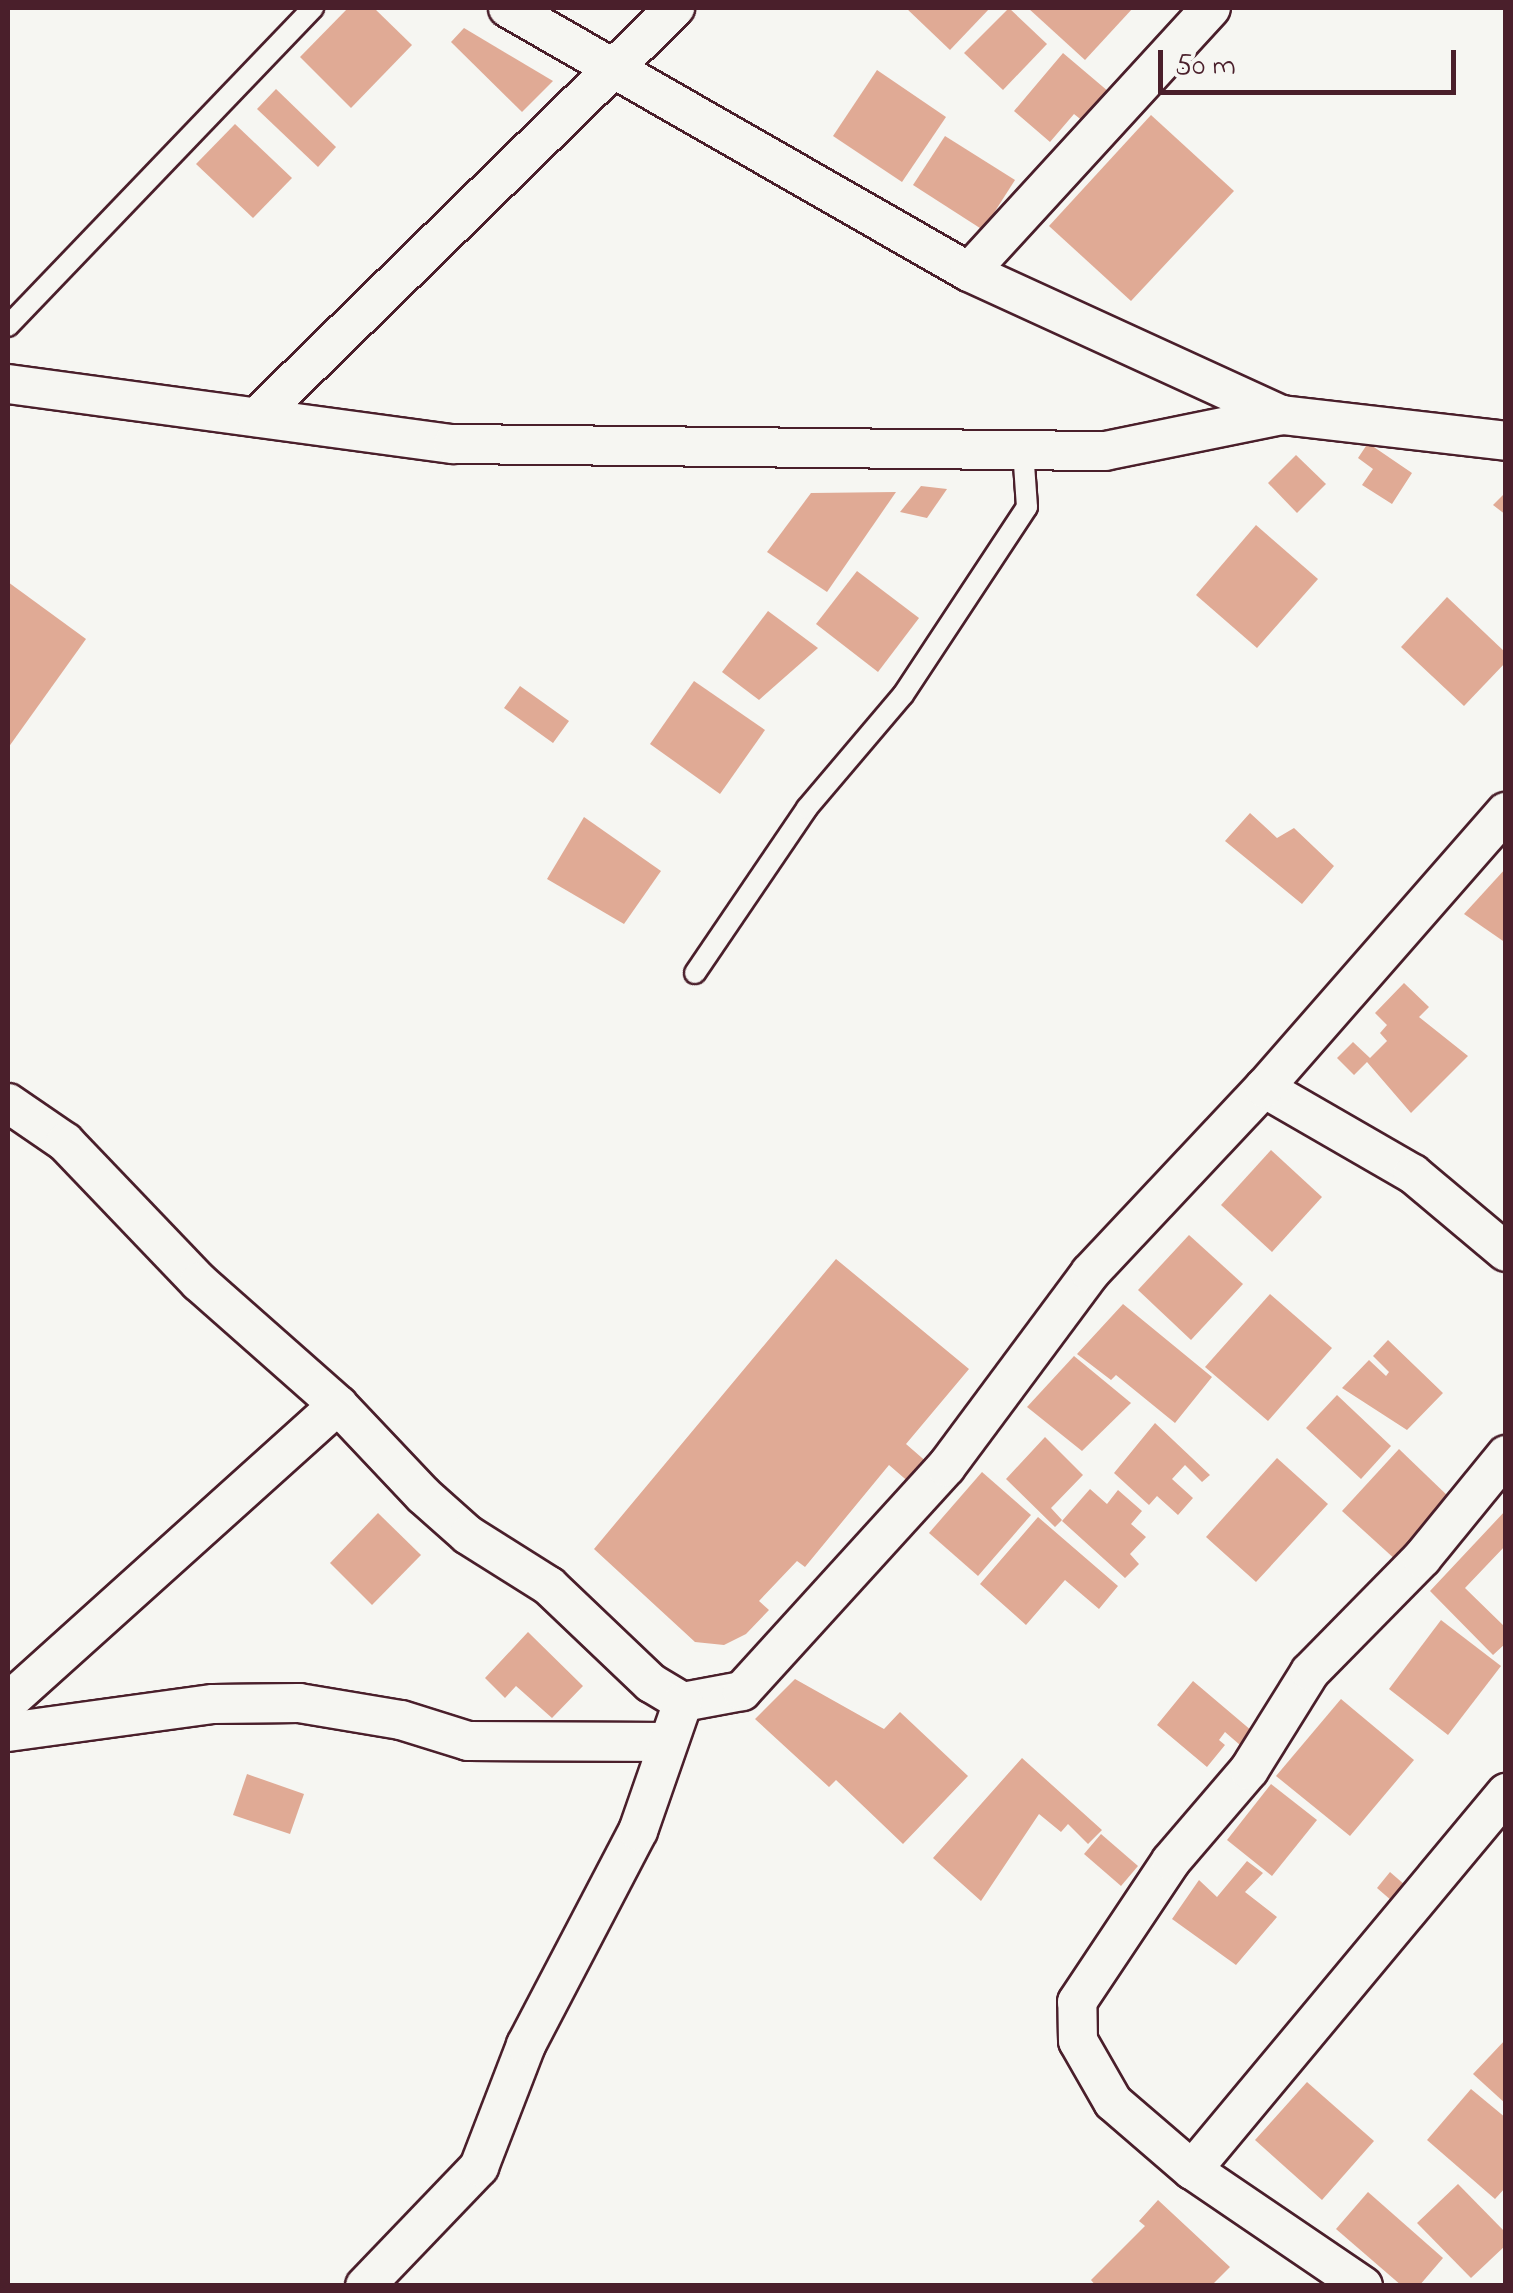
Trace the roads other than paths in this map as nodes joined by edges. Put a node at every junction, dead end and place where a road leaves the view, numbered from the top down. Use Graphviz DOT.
graph roads {
  1 [pos="313,8"];
  2 [pos="508,8"];
  3 [pos="675,8"];
  4 [pos="1211,8"];
  5 [pos="612,72"];
  6 [pos="969,272"];
  7 [pos="8,326"];
  8 [pos="8,384"];
  9 [pos="1282,415"];
  10 [pos="257,417"];
  11 [pos="1506,441"];
  12 [pos="1023,450"];
  13 [pos="1506,812"];
  14 [pos="695,972"];
  15 [pos="1264,1088"];
  16 [pos="8,1104"];
  17 [pos="1506,1252"];
  18 [pos="338,1405"];
  19 [pos="1506,1456"];
  20 [pos="8,1702"];
  21 [pos="684,1702"];
  22 [pos="8,1732"];
  23 [pos="668,1742"];
  24 [pos="1506,1793"];
  25 [pos="1192,2170"];
  26 [pos="365,2286"];
  27 [pos="1362,2286"];
  1 -- 7 [label="lane"];
  2 -- 5 [label="street"];
  3 -- 5 [label="street"];
  4 -- 6 [label="street"];
  5 -- 6 [label="street"];
  5 -- 10 [label="street"];
  6 -- 9 [label="street"];
  8 -- 10 [label="street"];
  9 -- 11 [label="street"];
  9 -- 12 [label="street"];
  10 -- 12 [label="street"];
  12 -- 14 [label="lane"];
  13 -- 15 [label="street"];
  15 -- 17 [label="street"];
  15 -- 21 [label="street"];
  16 -- 18 [label="street"];
  18 -- 20 [label="street"];
  18 -- 21 [label="street"];
  19 -- 25 [label="street"];
  21 -- 23 [label="street"];
  22 -- 23 [label="street"];
  23 -- 26 [label="street"];
  24 -- 25 [label="street"];
  25 -- 27 [label="street"];
}
